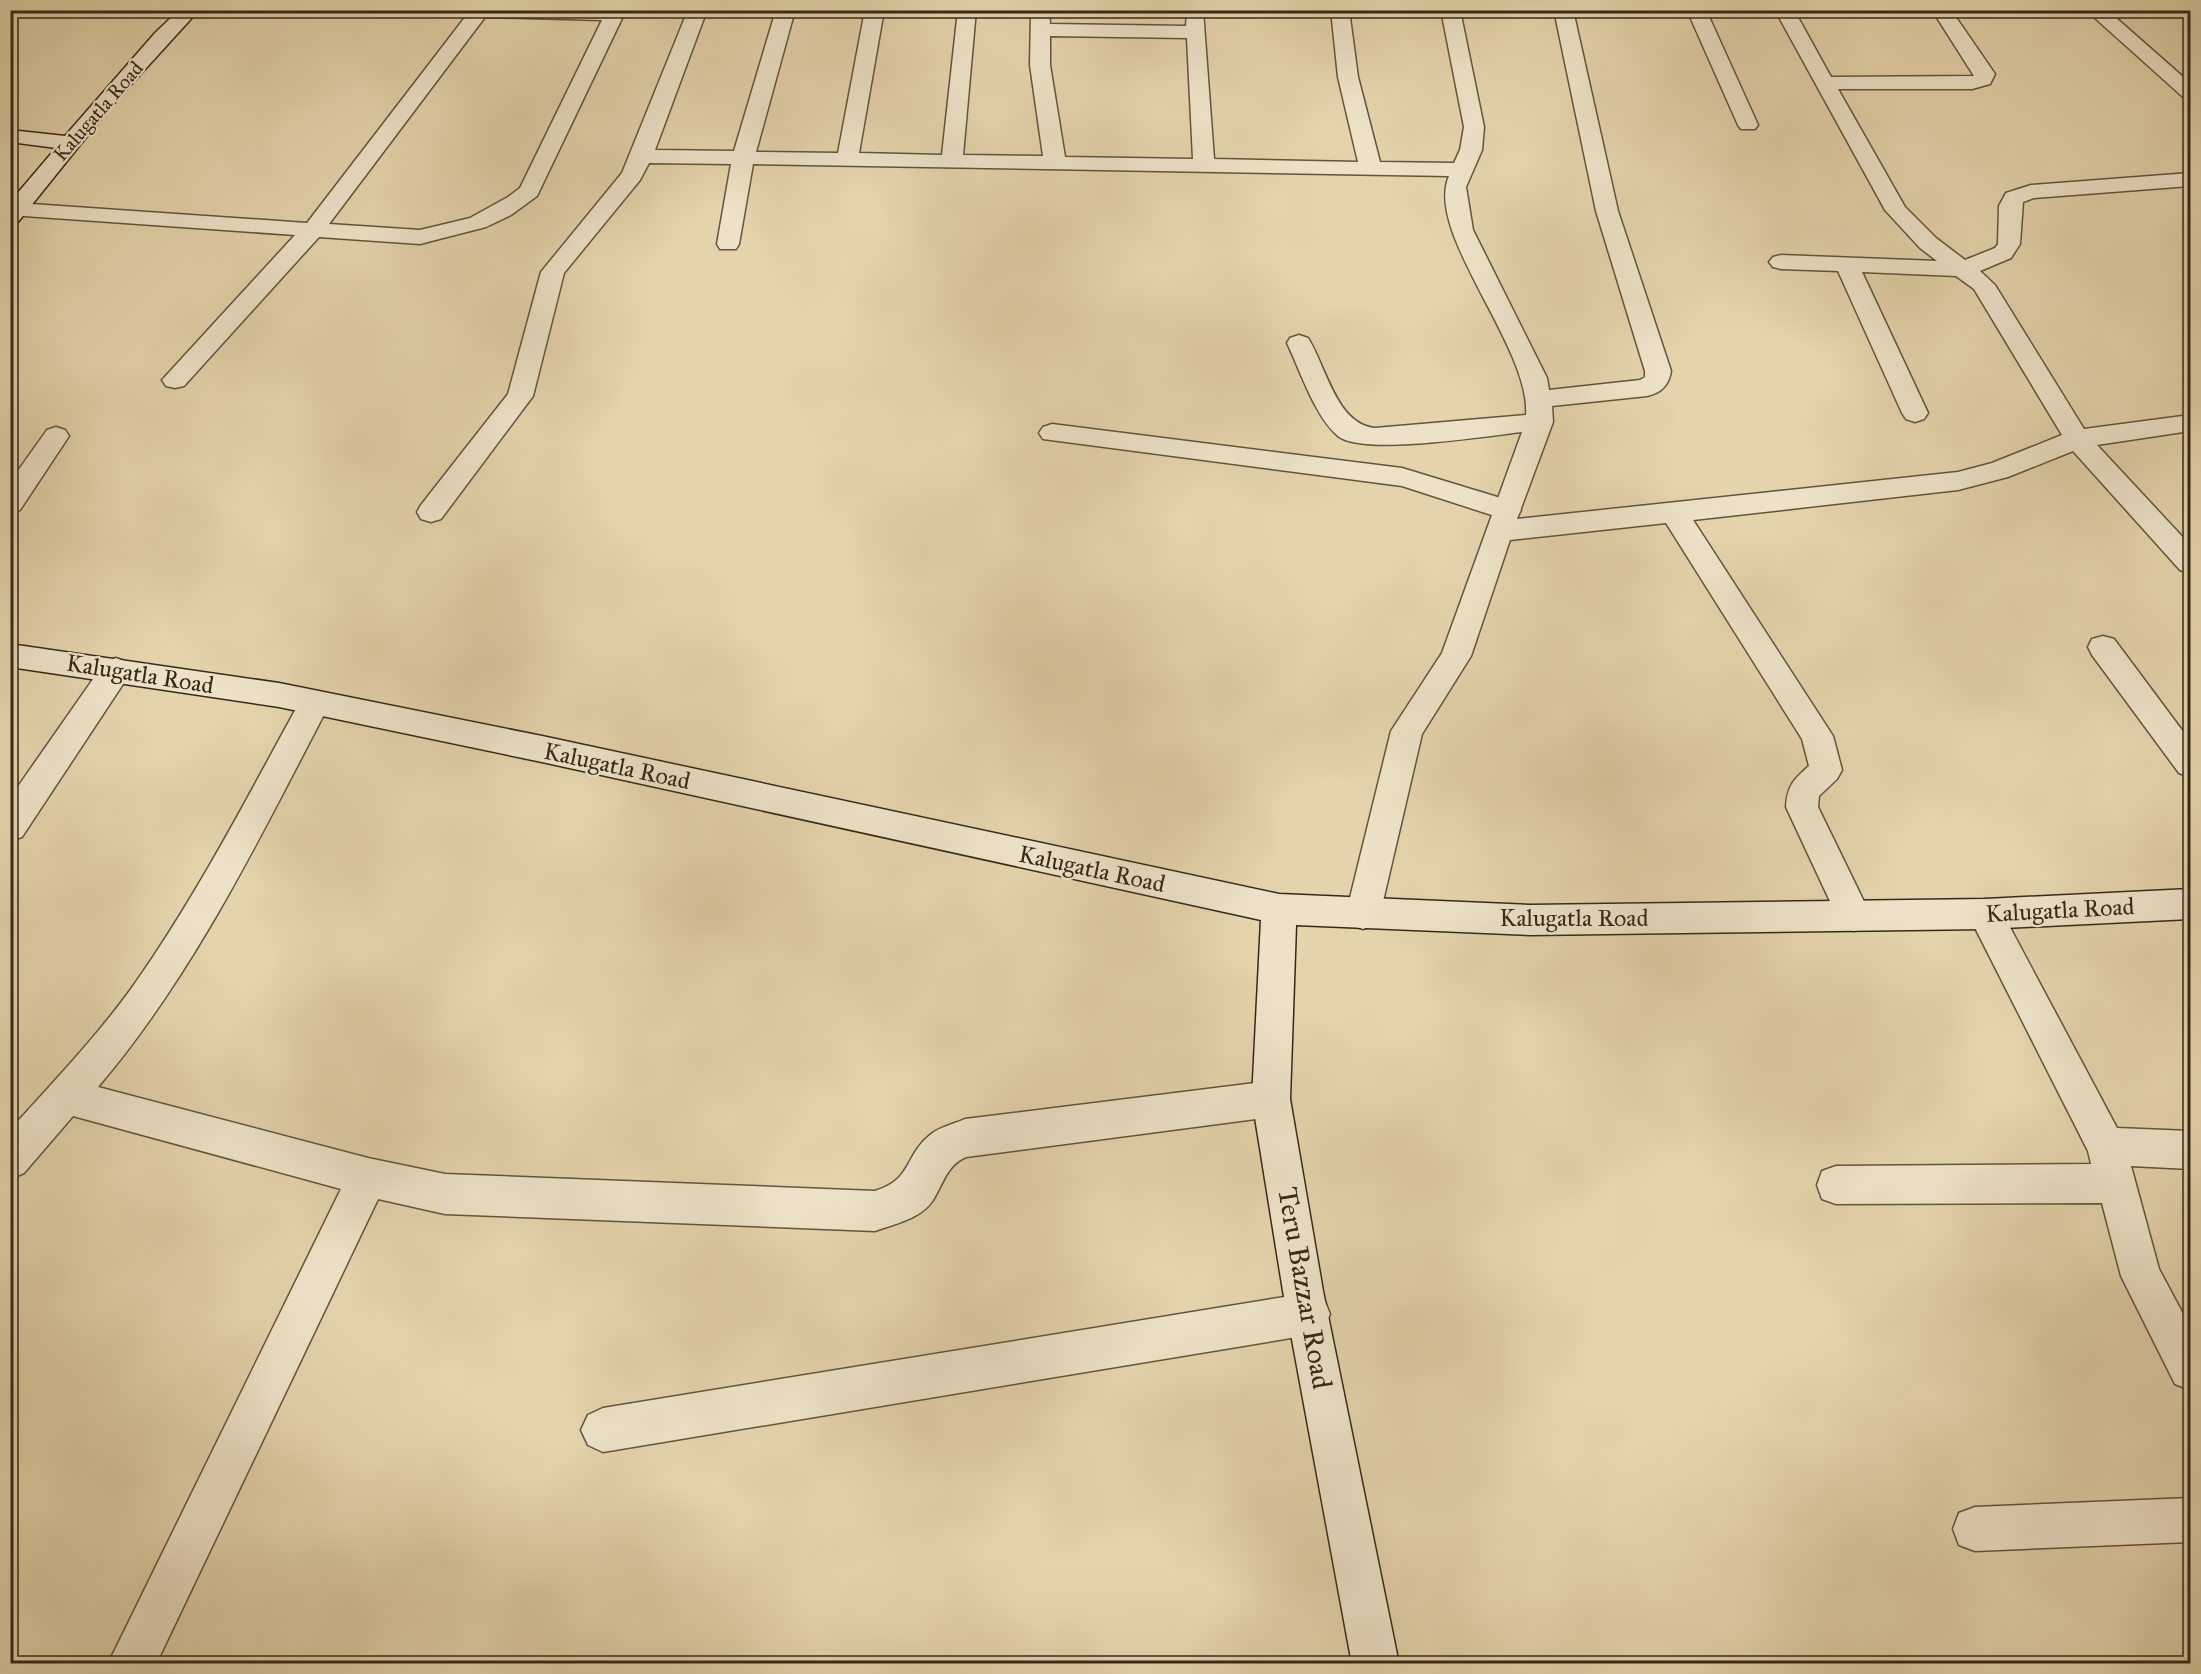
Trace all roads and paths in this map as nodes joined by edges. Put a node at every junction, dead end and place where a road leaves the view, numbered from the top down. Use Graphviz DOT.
graph roads {
  1 [pos="190,10"];
  2 [pos="446,10"];
  3 [pos="698,10"];
  4 [pos="786,10"];
  5 [pos="874,10"];
  6 [pos="968,10"];
  7 [pos="1195,10"];
  8 [pos="1340,10"];
  9 [pos="1450,10"];
  10 [pos="1563,10"];
  11 [pos="1696,10"];
  12 [pos="1784,10"];
  13 [pos="1941,10"];
  14 [pos="2096,10"];
  15 [pos="480,11"];
  16 [pos="543,12"];
  17 [pos="616,13"];
  18 [pos="1039,20"];
  19 [pos="1197,33"];
  20 [pos="1824,83"];
  21 [pos="2190,93"];
  22 [pos="1748,125"];
  23 [pos="10,136"];
  24 [pos="68,143"];
  25 [pos="642,156"];
  26 [pos="743,158"];
  27 [pos="847,160"];
  28 [pos="952,161"];
  29 [pos="1055,163"];
  30 [pos="1204,166"];
  31 [pos="1371,169"];
  32 [pos="1461,170"];
  33 [pos="2190,179"];
  34 [pos="14,214"];
  35 [pos="313,230"];
  36 [pos="728,244"];
  37 [pos="1781,262"];
  38 [pos="1847,265"];
  39 [pos="1965,269"];
  40 [pos="1299,343"];
  41 [pos="175,380"];
  42 [pos="1540,410"];
  43 [pos="1915,413"];
  44 [pos="2190,423"];
  45 [pos="1052,433"];
  46 [pos="56,436"];
  47 [pos="2077,439"];
  48 [pos="10,503"];
  49 [pos="1674,511"];
  50 [pos="431,512"];
  51 [pos="1503,520"];
  52 [pos="2190,563"];
  53 [pos="2103,647"];
  54 [pos="10,655"];
  55 [pos="116,670"];
  56 [pos="315,703"];
  57 [pos="2190,764"];
  58 [pos="10,827"];
  59 [pos="2190,904"];
  60 [pos="1279,909"];
  61 [pos="1363,914"];
  62 [pos="1985,914"];
  63 [pos="1854,916"];
  64 [pos="64,1096"];
  65 [pos="1271,1099"];
  66 [pos="2106,1146"];
  67 [pos="2190,1150"];
  68 [pos="10,1160"];
  69 [pos="368,1177"];
  70 [pos="2115,1183"];
  71 [pos="1836,1185"];
  72 [pos="1308,1314"];
  73 [pos="2190,1369"];
  74 [pos="603,1430"];
  75 [pos="2190,1520"];
  76 [pos="1975,1529"];
  77 [pos="131,1664"];
  78 [pos="1376,1664"];
  1 -- 24 [label="street, Kalugatla Road"];
  2 -- 15 [label="street"];
  3 -- 25 [label="street"];
  4 -- 26 [label="street"];
  5 -- 27 [label="street"];
  6 -- 28 [label="street"];
  7 -- 19 [label="street"];
  8 -- 31 [label="street"];
  9 -- 32 [label="street"];
  10 -- 42 [label="street"];
  11 -- 22 [label="street"];
  12 -- 20 [label="street"];
  13 -- 20 [label="street"];
  14 -- 21 [label="street"];
  15 -- 16 [label="street"];
  15 -- 35 [label="street"];
  16 -- 17 [label="street"];
  17 -- 35 [label="street"];
  18 -- 19 [label="street"];
  18 -- 29 [label="street"];
  19 -- 30 [label="street"];
  20 -- 39 [label="street"];
  23 -- 24 [label="street"];
  24 -- 34 [label="street, Kalugatla Road"];
  25 -- 26 [label="street"];
  25 -- 50 [label="street"];
  26 -- 27 [label="street"];
  26 -- 36 [label="street"];
  27 -- 28 [label="street"];
  28 -- 29 [label="street"];
  29 -- 30 [label="street"];
  30 -- 31 [label="street"];
  31 -- 32 [label="street"];
  32 -- 42 [label="street"];
  33 -- 39 [label="street"];
  34 -- 35 [label="street"];
  35 -- 41 [label="street"];
  37 -- 38 [label="street"];
  38 -- 39 [label="street"];
  38 -- 43 [label="street"];
  39 -- 47 [label="street"];
  40 -- 42 [label="street"];
  42 -- 51 [label="street"];
  44 -- 47 [label="street"];
  45 -- 51 [label="street"];
  46 -- 48 [label="street"];
  47 -- 49 [label="street"];
  47 -- 52 [label="street"];
  49 -- 51 [label="street"];
  49 -- 63 [label="street"];
  51 -- 61 [label="street"];
  53 -- 57 [label="street"];
  54 -- 55 [label="street, Kalugatla Road"];
  55 -- 56 [label="street, Kalugatla Road"];
  55 -- 58 [label="street"];
  56 -- 60 [label="street, Kalugatla Road"];
  56 -- 64 [label="street"];
  59 -- 62 [label="street, Kalugatla Road"];
  60 -- 61 [label="street, Kalugatla Road"];
  60 -- 65 [label="street, Teru Bazzar Road"];
  61 -- 63 [label="street, Kalugatla Road"];
  62 -- 63 [label="street, Kalugatla Road"];
  62 -- 66 [label="street"];
  64 -- 68 [label="street"];
  64 -- 69 [label="street"];
  65 -- 69 [label="street"];
  65 -- 72 [label="street, Teru Bazzar Road"];
  66 -- 67 [label="street"];
  66 -- 70 [label="street"];
  69 -- 77 [label="street"];
  70 -- 71 [label="street"];
  70 -- 73 [label="street"];
  72 -- 74 [label="street"];
  72 -- 78 [label="street, Teru Bazzar Road"];
  75 -- 76 [label="street"];
}
